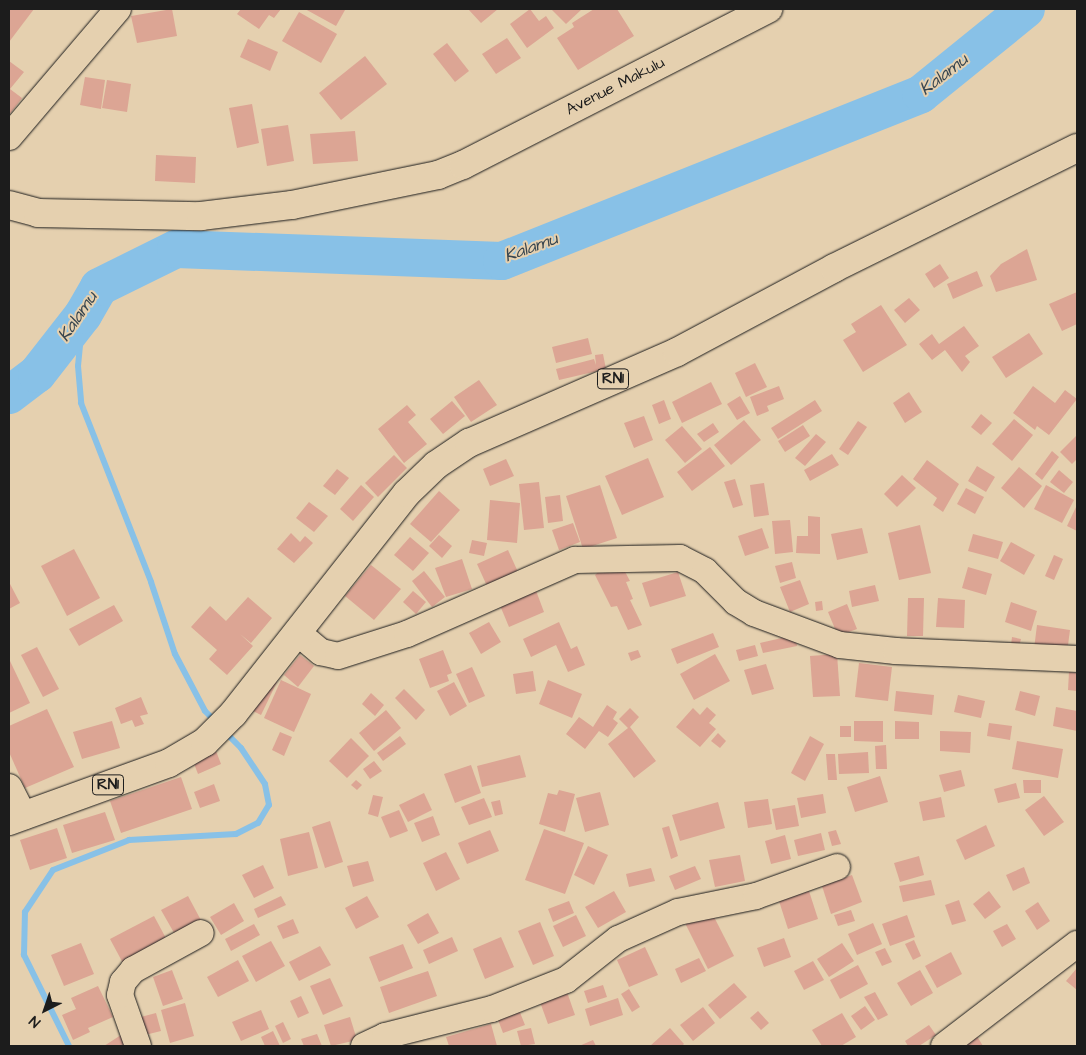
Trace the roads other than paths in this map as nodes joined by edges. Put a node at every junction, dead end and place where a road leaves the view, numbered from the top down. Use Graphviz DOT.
graph roads {
  1 [pos="118,9"];
  2 [pos="768,9"];
  3 [pos="9,137"];
  4 [pos="1077,148"];
  5 [pos="9,206"];
  6 [pos="38,213"];
  7 [pos="9,222"];
  8 [pos="298,633"];
  9 [pos="1077,659"];
  10 [pos="9,787"];
  11 [pos="16,819"];
  12 [pos="837,867"];
  13 [pos="201,933"];
  14 [pos="1077,944"];
  15 [pos="138,1046"];
  16 [pos="364,1046"];
  17 [pos="944,1046"];
  1 -- 3 [label="street"];
  2 -- 6 [label="main road, Avenue Makulu"];
  4 -- 8 [label="main road, RN1"];
  5 -- 6 [label="main road, Avenue Makulu"];
  6 -- 7 [label="street"];
  8 -- 9 [label="street"];
  8 -- 11 [label="main road, RN1"];
  10 -- 11 [label="street"];
  12 -- 16 [label="street"];
  13 -- 15 [label="street"];
  14 -- 17 [label="street"];
}
